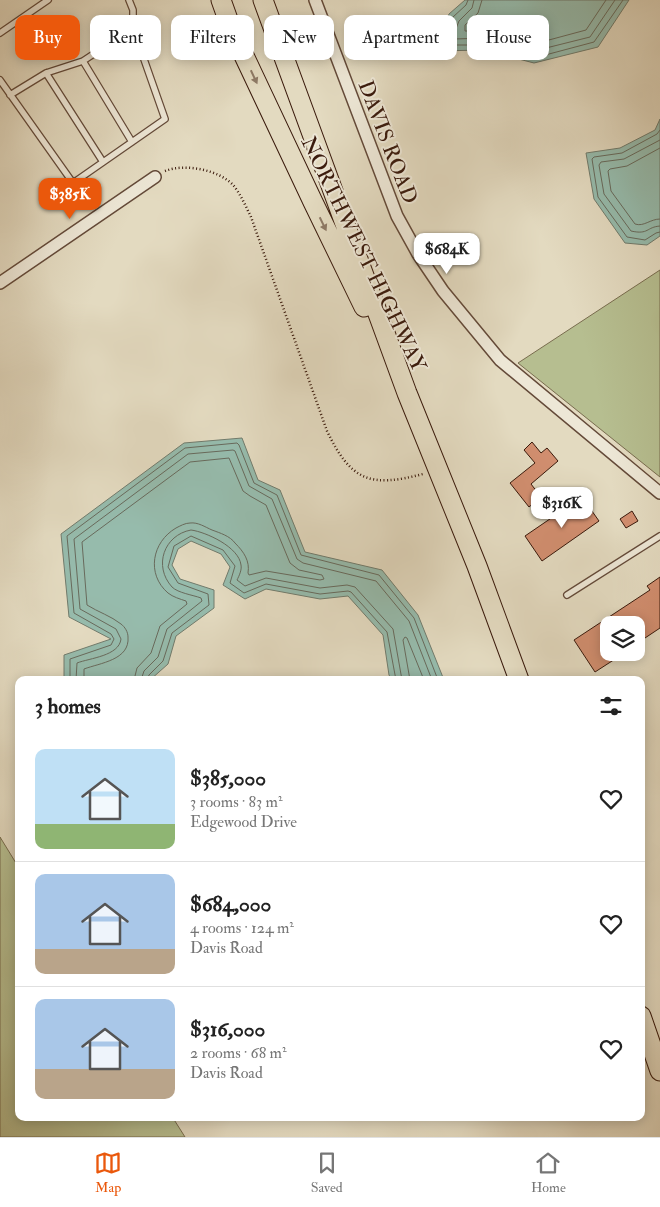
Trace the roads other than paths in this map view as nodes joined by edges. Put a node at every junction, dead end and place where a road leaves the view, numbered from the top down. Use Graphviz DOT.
graph roads {
  1 [pos="48,0"];
  2 [pos="129,0"];
  3 [pos="221,0"];
  4 [pos="263,0"];
  5 [pos="315,0"];
  6 [pos="133,15"];
  7 [pos="0,33"];
  8 [pos="90,56"];
  9 [pos="144,60"];
  10 [pos="83,61"];
  11 [pos="46,73"];
  12 [pos="0,80"];
  13 [pos="10,94"];
  14 [pos="132,142"];
  15 [pos="103,162"];
  16 [pos="154,177"];
  17 [pos="0,284"];
  18 [pos="407,393"];
  19 [pos="660,493"];
  20 [pos="660,536"];
  21 [pos="568,595"];
  22 [pos="518,676"];
  23 [pos="645,1028"];
  24 [pos="660,1071"];
  1 -- 7 [label="lane"];
  2 -- 6 [label="lane"];
  3 -- 18 [label="main road, NORTHWEST HIGHWAY, one-way"];
  4 -- 18 [label="main road, NORTHWEST HIGHWAY"];
  5 -- 19 [label="street, DAVIS ROAD"];
  8 -- 10 [label="lane"];
  9 -- 14 [label="lane"];
  10 -- 11 [label="lane"];
  10 -- 14 [label="lane"];
  11 -- 13 [label="lane"];
  11 -- 15 [label="lane"];
  12 -- 13 [label="lane"];
  13 -- 15 [label="lane"];
  14 -- 15 [label="lane"];
  16 -- 17 [label="street"];
  18 -- 22 [label="main road"];
  20 -- 21 [label="lane"];
  23 -- 24 [label="main road"];
}
